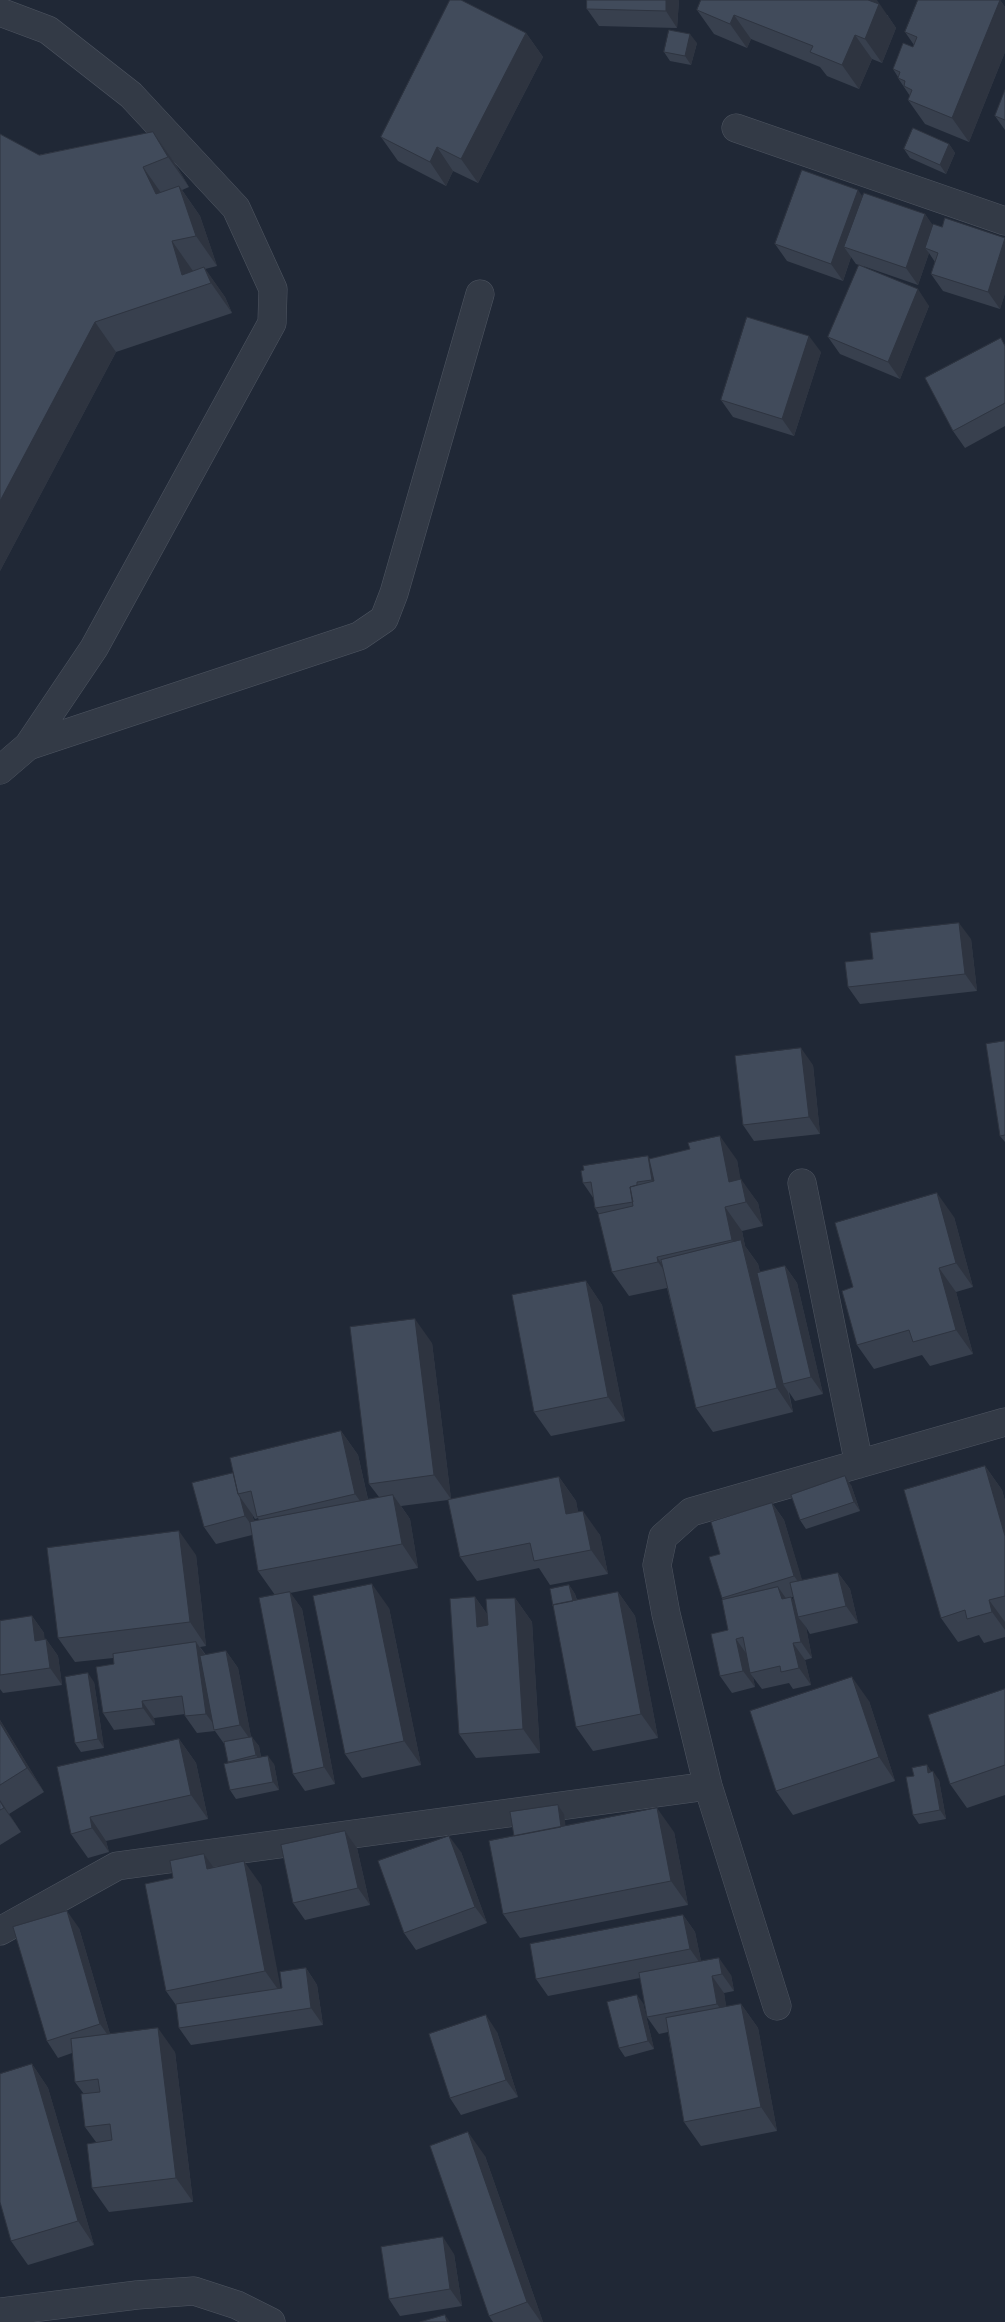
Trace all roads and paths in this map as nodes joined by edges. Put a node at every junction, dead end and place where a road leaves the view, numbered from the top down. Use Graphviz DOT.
graph roads {
  1 [pos="0,12"];
  2 [pos="736,128"];
  3 [pos="1005,221"];
  4 [pos="480,294"];
  5 [pos="28,746"];
  6 [pos="0,770"];
  7 [pos="802,1183"];
  8 [pos="1005,1422"];
  9 [pos="859,1464"];
  10 [pos="708,1786"];
  11 [pos="0,1931"];
  12 [pos="777,2006"];
  13 [pos="0,2312"];
  14 [pos="271,2322"];
  1 -- 5 [label="street"];
  2 -- 3 [label="street"];
  4 -- 5 [label="street"];
  5 -- 6 [label="street"];
  7 -- 9 [label="street"];
  8 -- 9 [label="street"];
  9 -- 10 [label="street"];
  10 -- 11 [label="street"];
  10 -- 12 [label="street"];
  13 -- 14 [label="street"];
}
